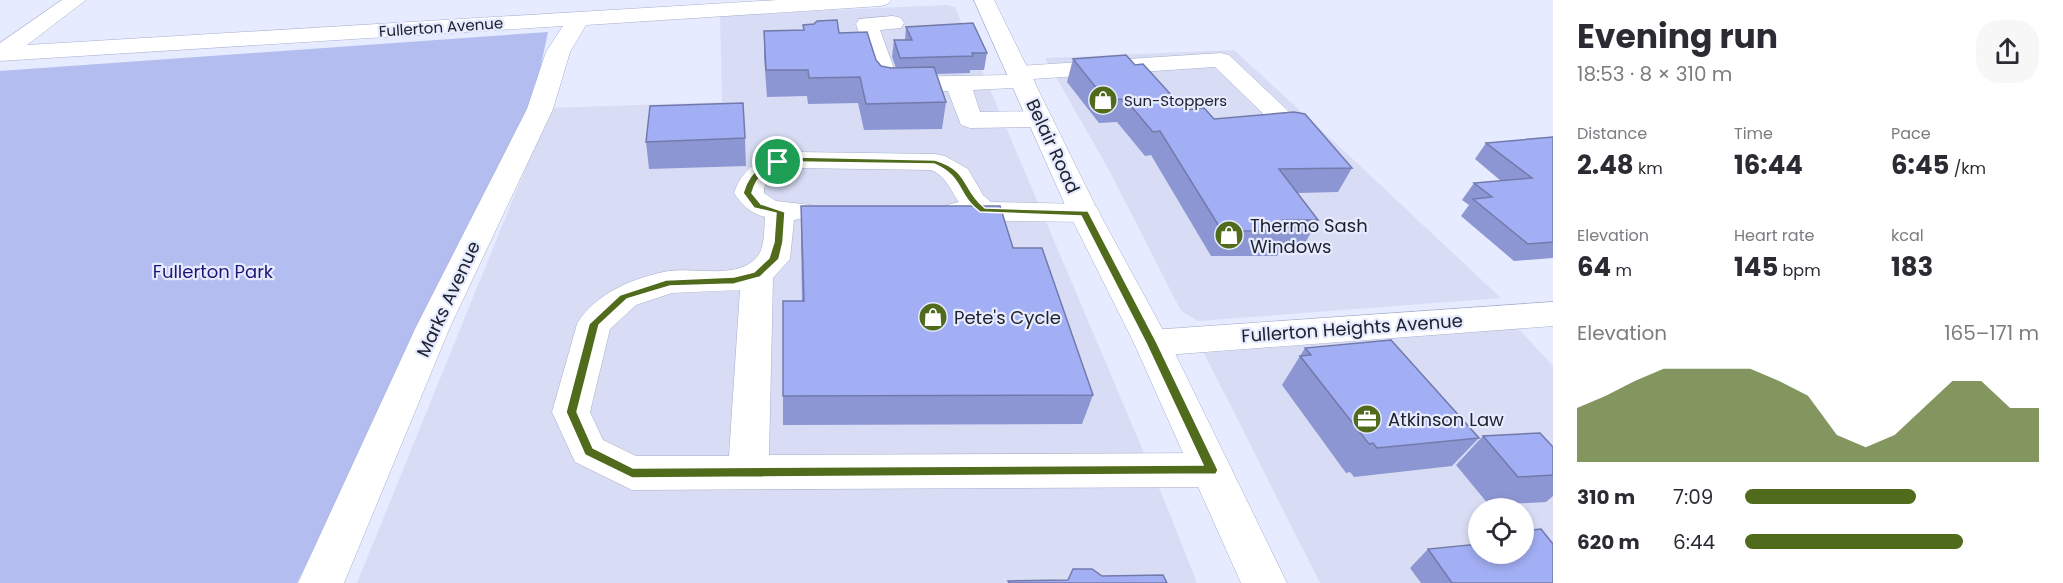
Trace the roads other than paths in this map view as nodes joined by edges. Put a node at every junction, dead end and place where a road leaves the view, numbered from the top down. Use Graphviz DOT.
graph roads {
  1 [pos="76,0"];
  2 [pos="881,0"];
  3 [pos="984,0"];
  4 [pos="846,1"];
  5 [pos="825,12"];
  6 [pos="579,18"];
  7 [pos="802,21"];
  8 [pos="893,22"];
  9 [pos="867,24"];
  10 [pos="0,54"];
  11 [pos="1138,66"];
  12 [pos="1021,78"];
  13 [pos="958,83"];
  14 [pos="1159,89"];
  15 [pos="1040,119"];
  16 [pos="1293,128"];
  17 [pos="828,211"];
  18 [pos="935,211"];
  19 [pos="983,211"];
  20 [pos="780,212"];
  21 [pos="1084,213"];
  22 [pos="757,275"];
  23 [pos="1553,314"];
  24 [pos="1152,343"];
  25 [pos="1212,470"];
  26 [pos="748,473"];
  27 [pos="321,583"];
  28 [pos="1264,583"];
  1 -- 10 [label="street"];
  2 -- 4 [label="street, Fullerton Avenue"];
  3 -- 12 [label="street, Belair Road"];
  4 -- 5 [label="street, Fullerton Avenue"];
  5 -- 6 [label="street, Fullerton Avenue"];
  5 -- 7 [label="street"];
  5 -- 9 [label="street"];
  6 -- 10 [label="street, Fullerton Avenue"];
  6 -- 27 [label="street, Marks Avenue"];
  8 -- 9 [label="street"];
  9 -- 13 [label="street"];
  11 -- 12 [label="street"];
  11 -- 14 [label="street"];
  11 -- 16 [label="street"];
  12 -- 13 [label="street"];
  12 -- 15 [label="street, Belair Road"];
  13 -- 15 [label="street"];
  15 -- 21 [label="street, Belair Road"];
  17 -- 20 [label="street"];
  18 -- 19 [label="street"];
  19 -- 20 [label="street"];
  19 -- 21 [label="street"];
  20 -- 22 [label="street"];
  21 -- 24 [label="street, Belair Road"];
  22 -- 26 [label="street"];
  22 -- 26 [label="street"];
  23 -- 24 [label="street, Fullerton Heights Avenue"];
  24 -- 25 [label="street, Belair Road"];
  25 -- 26 [label="street"];
  25 -- 28 [label="street, Belair Road"];
}
